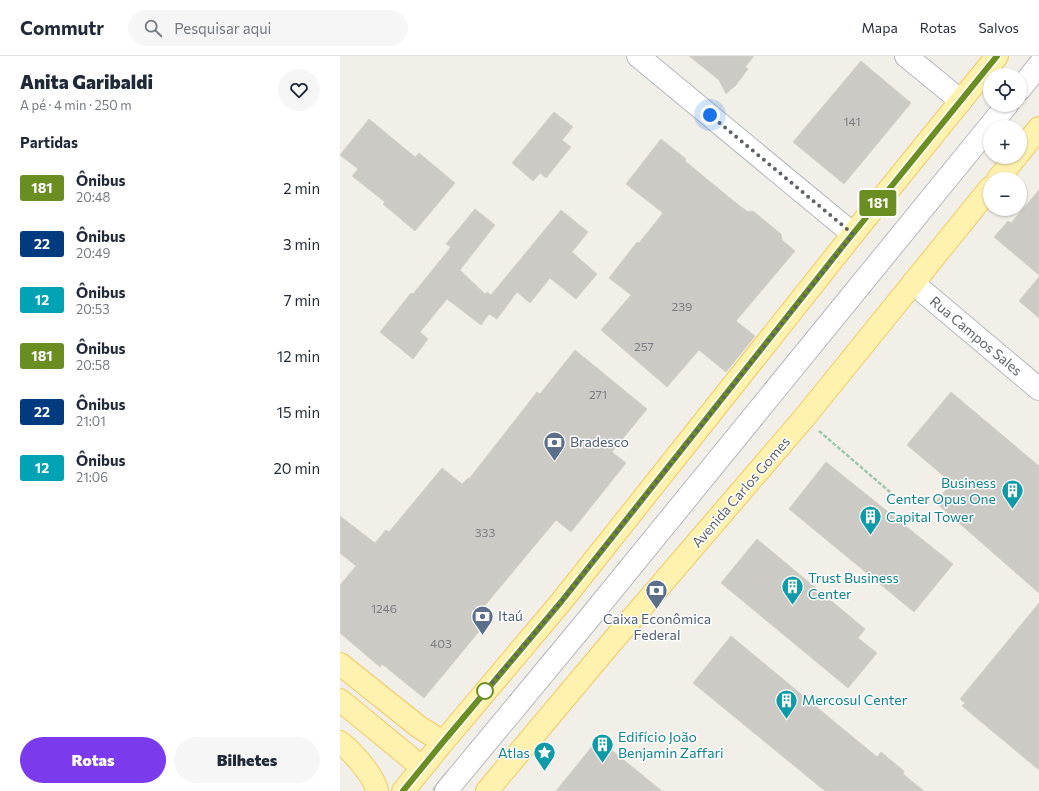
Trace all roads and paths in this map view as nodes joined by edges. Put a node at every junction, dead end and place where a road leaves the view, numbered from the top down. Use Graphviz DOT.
graph roads {
  1 [pos="638,56"];
  2 [pos="906,56"];
  3 [pos="997,56"];
  4 [pos="1039,66"];
  5 [pos="1027,81"];
  6 [pos="961,101"];
  7 [pos="1001,112"];
  8 [pos="1039,128"];
  9 [pos="1027,143"];
  10 [pos="1010,164"];
  11 [pos="1004,172"];
  12 [pos="983,197"];
  13 [pos="853,234"];
  14 [pos="913,283"];
  15 [pos="1039,389"];
  16 [pos="804,418"];
  17 [pos="890,492"];
  18 [pos="340,664"];
  19 [pos="340,700"];
  20 [pos="340,742"];
  21 [pos="443,742"];
  22 [pos="413,760"];
  23 [pos="377,791"];
  24 [pos="403,791"];
  25 [pos="446,791"];
  26 [pos="487,791"];
  1 -- 13 [label="street"];
  2 -- 6 [label="street"];
  3 -- 6 [label="main road"];
  4 -- 5 [label="street"];
  6 -- 13 [label="main road"];
  7 -- 25 [label="street"];
  8 -- 9 [label="main road"];
  10 -- 11 [label="main road"];
  12 -- 14 [label="main road, Avenida Carlos Gomes"];
  13 -- 21 [label="main road"];
  14 -- 15 [label="street, Rua Campos Sales"];
  14 -- 16 [label="main road, Avenida Carlos Gomes"];
  16 -- 17 [label="path"];
  16 -- 26 [label="main road, Avenida Carlos Gomes"];
  18 -- 21 [label="main road"];
  19 -- 22 [label="main road"];
  20 -- 23 [label="main road"];
  21 -- 24 [label="main road"];
}
